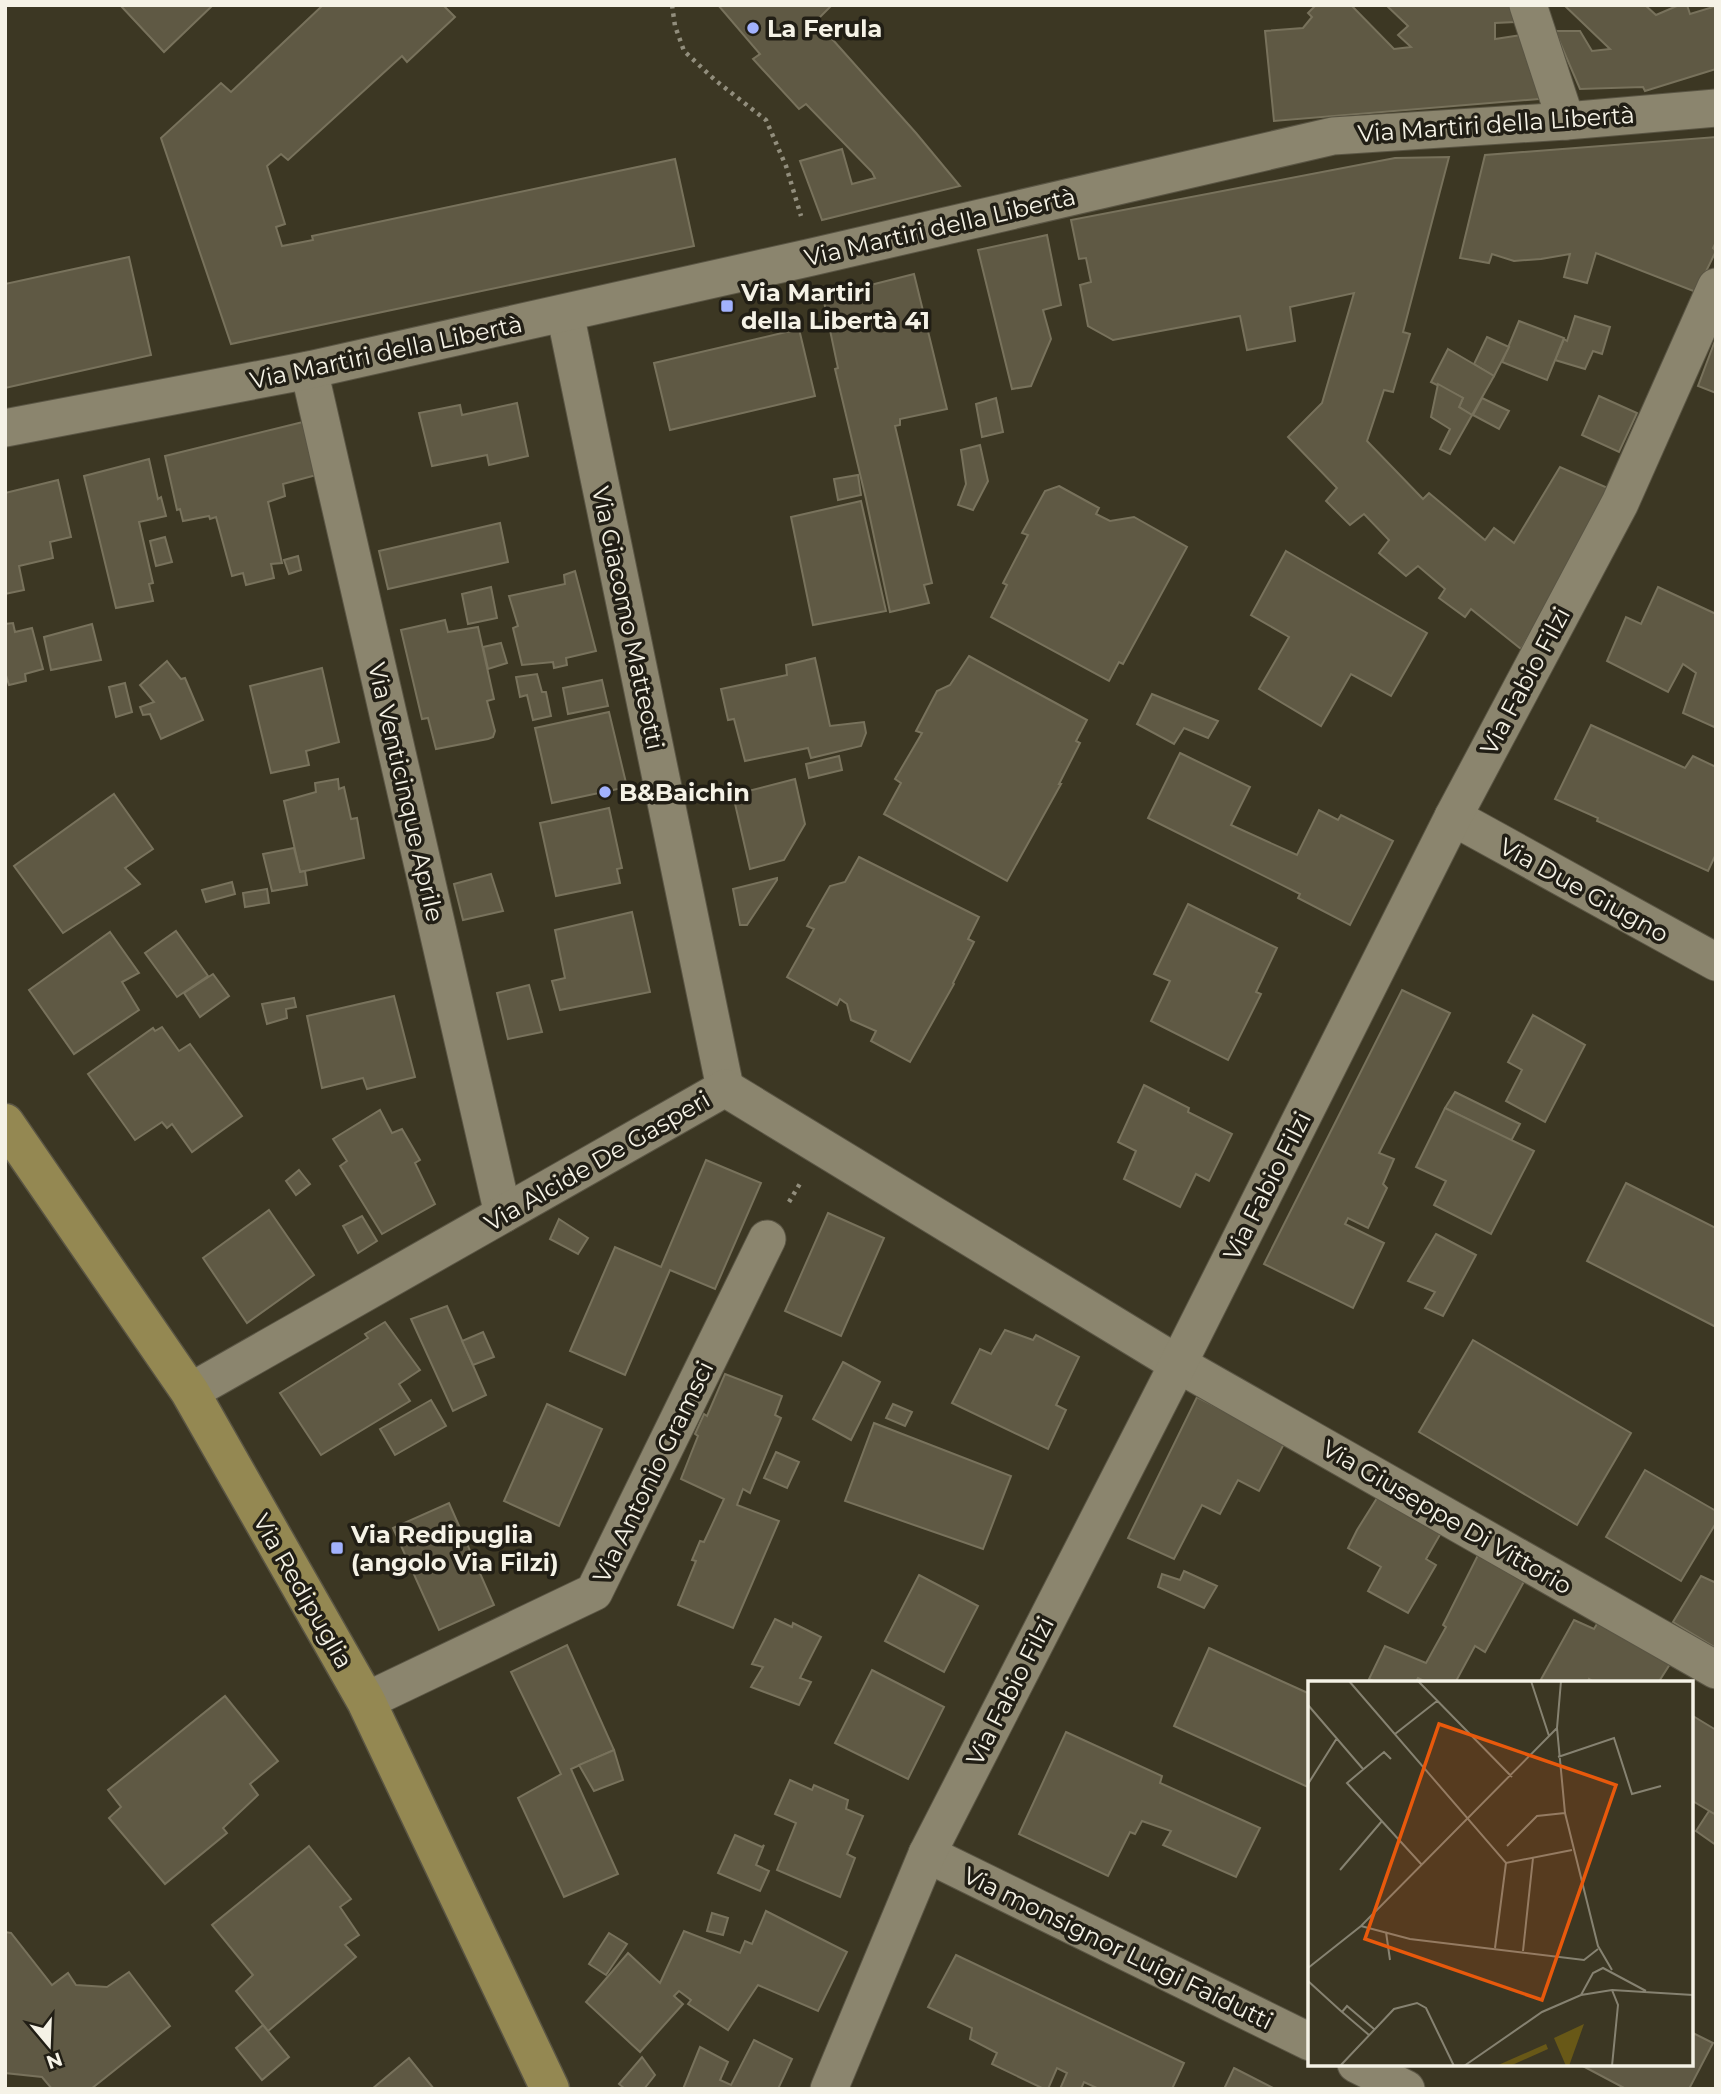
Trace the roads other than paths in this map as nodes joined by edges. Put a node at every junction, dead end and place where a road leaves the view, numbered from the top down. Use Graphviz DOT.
graph roads {
  1 [pos="1528,5"];
  2 [pos="1716,108"];
  3 [pos="1566,121"];
  4 [pos="1716,287"];
  5 [pos="565,313"];
  6 [pos="309,370"];
  7 [pos="5,428"];
  8 [pos="1453,817"];
  9 [pos="1716,962"];
  10 [pos="725,1088"];
  11 [pos="5,1123"];
  12 [pos="503,1214"];
  13 [pos="767,1239"];
  14 [pos="1178,1364"];
  15 [pos="190,1392"];
  16 [pos="1716,1670"];
  17 [pos="366,1701"];
  18 [pos="927,1854"];
  19 [pos="1308,2041"];
  20 [pos="1360,2066"];
  21 [pos="550,2089"];
  22 [pos="828,2089"];
  23 [pos="1406,2089"];
  1 -- 3 [label="street"];
  2 -- 3 [label="street, Via Martiri della Libertà"];
  3 -- 5 [label="street, Via Martiri della Libertà"];
  4 -- 8 [label="street, Via Fabio Filzi"];
  5 -- 6 [label="street, Via Martiri della Libertà"];
  5 -- 10 [label="street, Via Giacomo Matteotti"];
  6 -- 7 [label="street, Via Martiri della Libertà"];
  6 -- 12 [label="street, Via Venticinque Aprile"];
  8 -- 9 [label="street, Via Due Giugno"];
  8 -- 14 [label="street, Via Fabio Filzi"];
  10 -- 12 [label="street, Via Alcide De Gasperi"];
  10 -- 14 [label="street, Via Alcide De Gasperi"];
  11 -- 15 [label="street, Via Redipuglia"];
  12 -- 15 [label="street, Via Alcide De Gasperi"];
  13 -- 17 [label="street, Via Antonio Gramsci"];
  14 -- 16 [label="street, Via Giuseppe Di Vittorio"];
  14 -- 18 [label="street, Via Fabio Filzi"];
  15 -- 17 [label="street, Via Redipuglia"];
  17 -- 21 [label="street, Via Redipuglia"];
  18 -- 19 [label="street, Via monsignor Luigi Faidutti"];
  18 -- 22 [label="street, Via Fabio Filzi"];
  20 -- 23 [label="street"];
}
